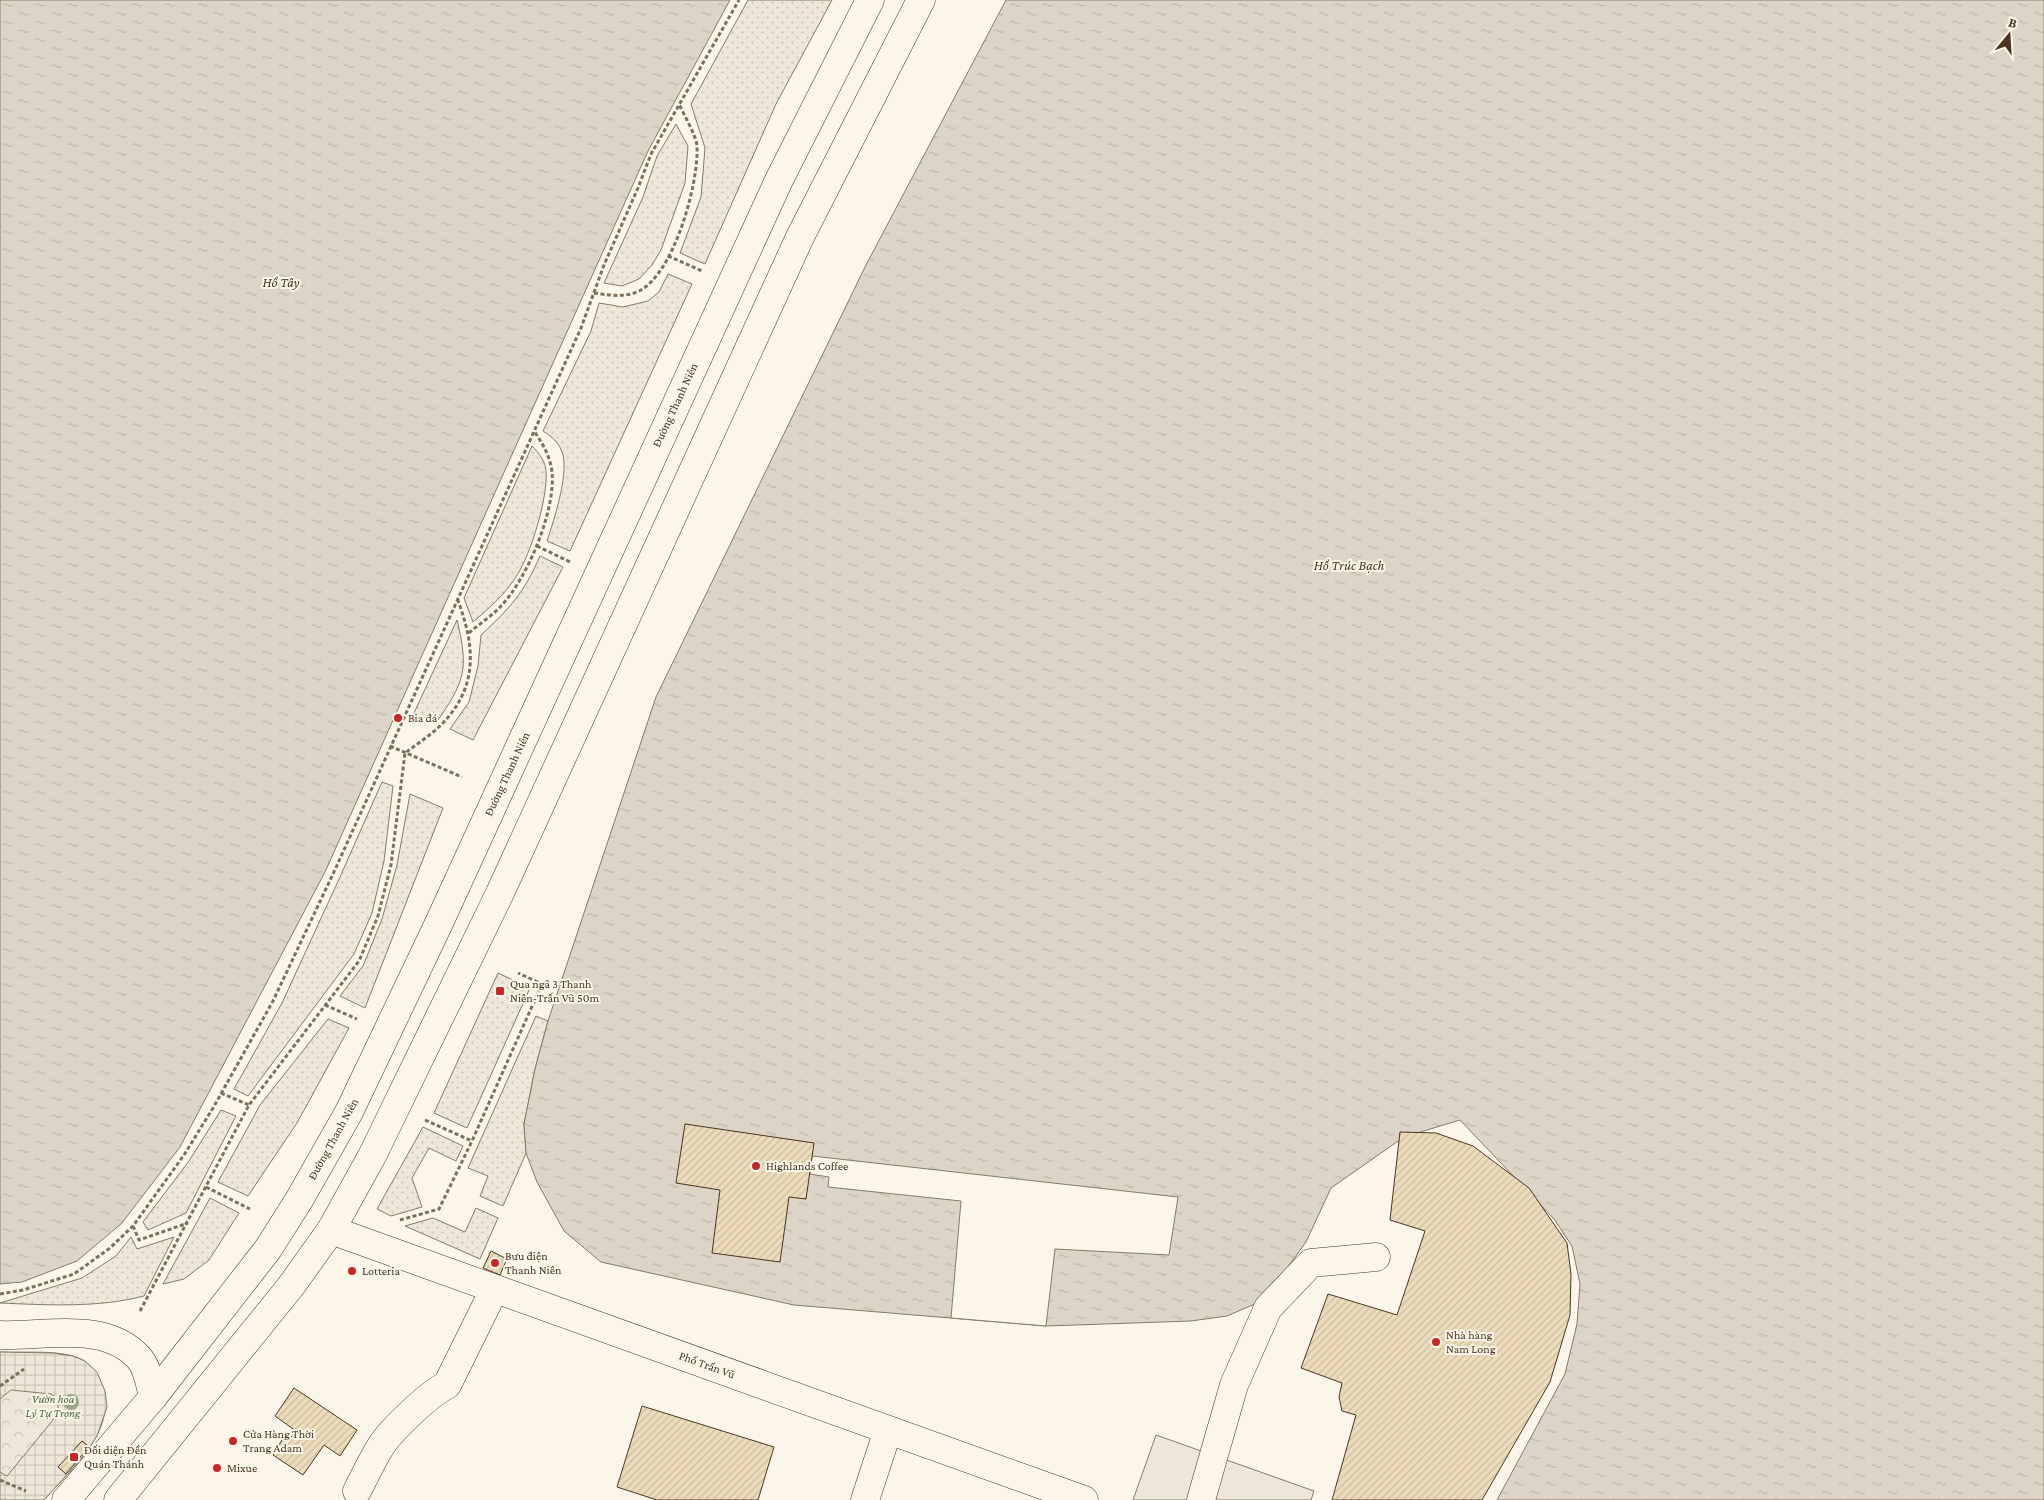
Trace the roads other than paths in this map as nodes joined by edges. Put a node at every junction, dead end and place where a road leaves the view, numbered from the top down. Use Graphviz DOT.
graph roads {
  1 [pos="870,0"];
  2 [pos="921,0"];
  3 [pos="331,1230"];
  4 [pos="1376,1257"];
  5 [pos="494,1290"];
  6 [pos="0,1335"];
  7 [pos="153,1398"];
  8 [pos="888,1430"];
  9 [pos="357,1490"];
  10 [pos="66,1500"];
  11 [pos="118,1500"];
  12 [pos="865,1500"];
  13 [pos="1084,1500"];
  14 [pos="1201,1500"];
  1 -- 7 [label="main road, Đường Thanh Niên"];
  2 -- 3 [label="main road"];
  3 -- 5 [label="main road, Phố Trấn Vũ"];
  3 -- 11 [label="main road"];
  4 -- 14 [label="main road"];
  5 -- 8 [label="main road, Phố Trấn Vũ"];
  5 -- 9 [label="main road"];
  6 -- 7 [label="main road"];
  7 -- 10 [label="main road, Đường Thanh Niên"];
  8 -- 12 [label="main road"];
  8 -- 13 [label="main road, Phố Trấn Vũ"];
}
